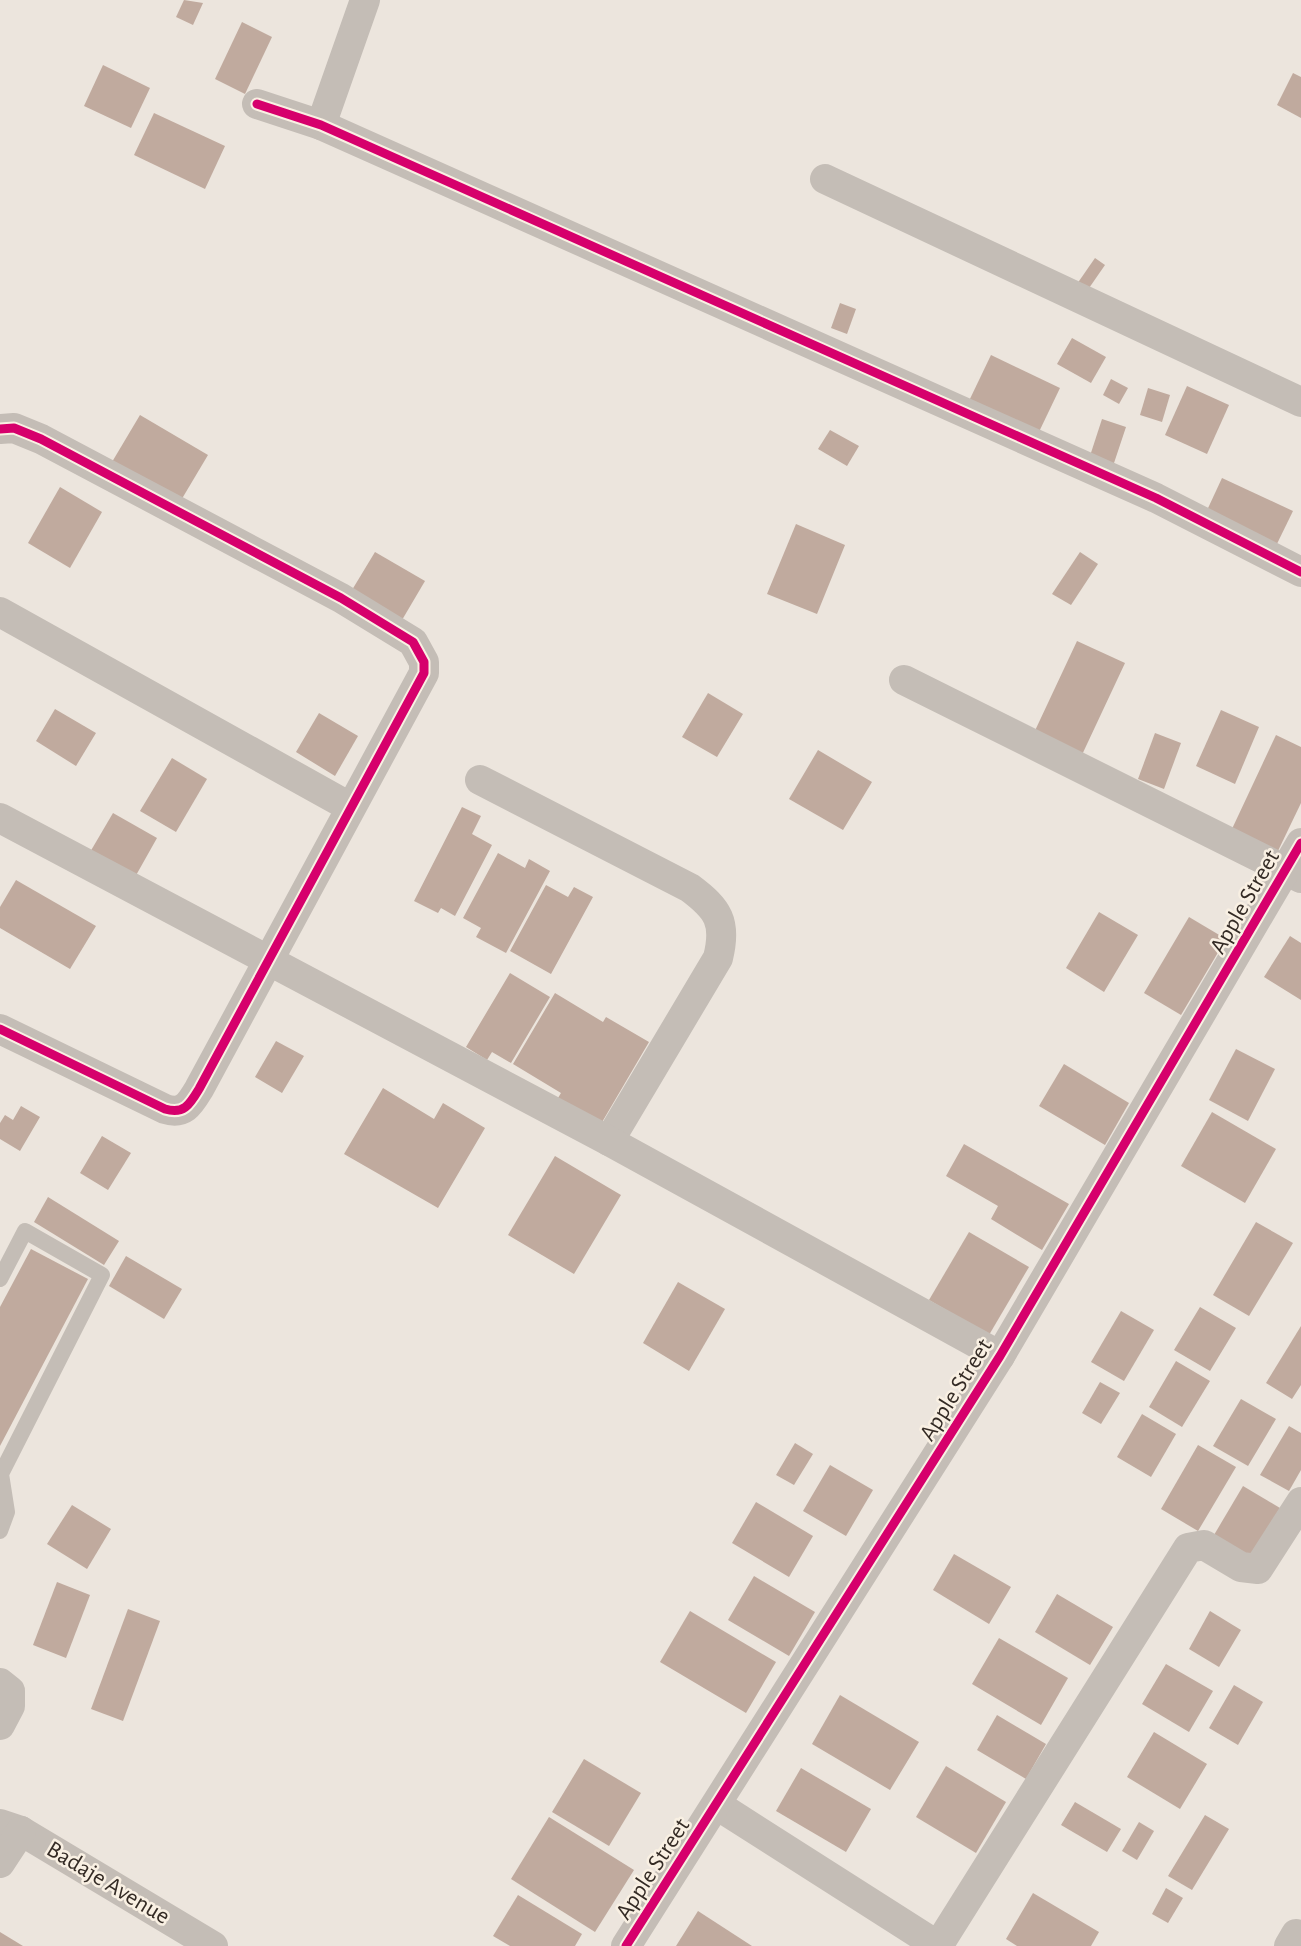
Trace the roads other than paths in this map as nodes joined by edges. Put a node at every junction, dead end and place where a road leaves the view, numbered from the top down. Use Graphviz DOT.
graph roads {
  1 [pos="365,0"];
  2 [pos="257,104"];
  3 [pos="321,125"];
  4 [pos="825,179"];
  5 [pos="1301,402"];
  6 [pos="0,429"];
  7 [pos="1301,572"];
  8 [pos="0,612"];
  9 [pos="904,680"];
  10 [pos="480,779"];
  11 [pos="350,807"];
  12 [pos="0,818"];
  13 [pos="1301,843"];
  14 [pos="1294,874"];
  15 [pos="267,960"];
  16 [pos="0,1029"];
  17 [pos="609,1141"];
  18 [pos="0,1279"];
  19 [pos="1000,1356"];
  20 [pos="1301,1502"];
  21 [pos="0,1531"];
  22 [pos="0,1684"];
  23 [pos="0,1725"];
  24 [pos="717,1805"];
  25 [pos="11,1827"];
  26 [pos="0,1863"];
  27 [pos="213,1946"];
  28 [pos="626,1946"];
  1 -- 3 [label="street"];
  2 -- 3 [label="street"];
  3 -- 7 [label="street"];
  4 -- 5 [label="street"];
  6 -- 11 [label="street"];
  8 -- 11 [label="street"];
  9 -- 14 [label="street"];
  10 -- 17 [label="street"];
  11 -- 15 [label="street"];
  12 -- 15 [label="street"];
  13 -- 14 [label="street, Apple Street"];
  14 -- 19 [label="street, Apple Street"];
  15 -- 16 [label="street"];
  15 -- 17 [label="street"];
  17 -- 19 [label="street"];
  18 -- 21 [label="lane"];
  19 -- 24 [label="street, Apple Street"];
  20 -- 24 [label="street"];
  22 -- 23 [label="street"];
  24 -- 28 [label="street, Apple Street"];
  25 -- 26 [label="street"];
  25 -- 27 [label="street, Badaje Avenue"];
}
